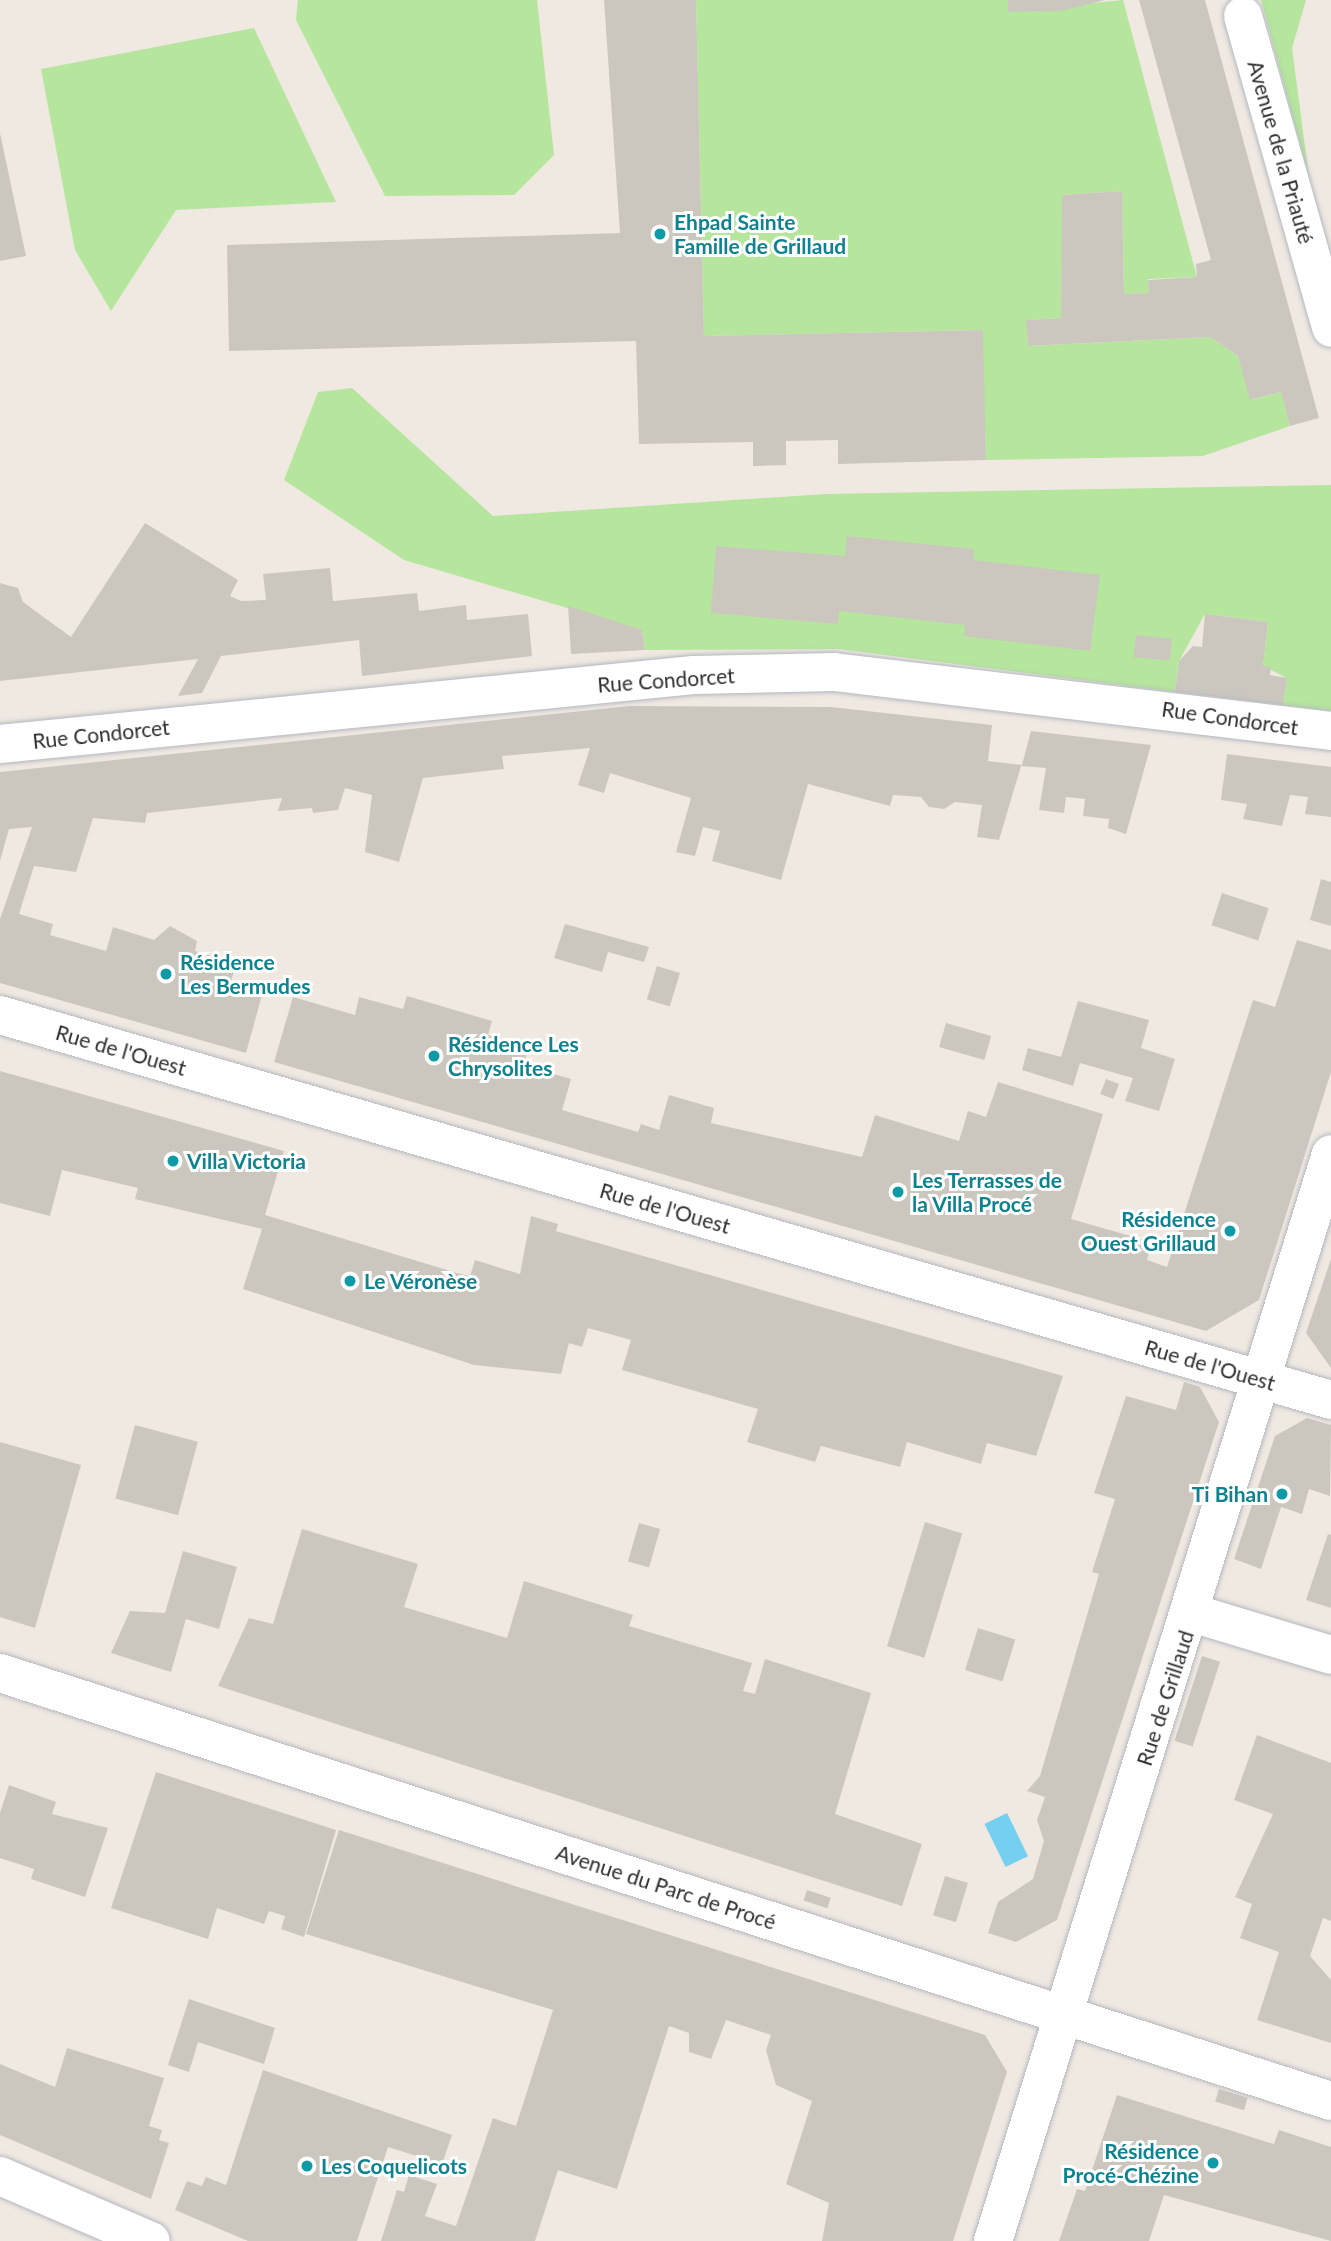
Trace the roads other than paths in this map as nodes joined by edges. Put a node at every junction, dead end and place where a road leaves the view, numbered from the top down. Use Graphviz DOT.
graph roads {
  1 [pos="1243,16"];
  2 [pos="1331,328"];
  3 [pos="1331,731"];
  4 [pos="0,744"];
  5 [pos="0,1015"];
  6 [pos="1331,1153"];
  7 [pos="1264,1381"];
  8 [pos="1331,1400"];
  9 [pos="1192,1613"];
  10 [pos="1331,1655"];
  11 [pos="0,1673"];
  12 [pos="1063,2015"];
  13 [pos="1331,2101"];
  14 [pos="0,2176"];
  15 [pos="151,2241"];
  16 [pos="993,2241"];
  1 -- 2 [label="street, Avenue de la Priauté"];
  3 -- 4 [label="street, Rue Condorcet"];
  5 -- 7 [label="street, Rue de l'Ouest"];
  6 -- 7 [label="street, Rue de Grillaud"];
  7 -- 8 [label="street, Rue de l'Ouest"];
  7 -- 9 [label="street, Rue de Grillaud"];
  9 -- 10 [label="street"];
  9 -- 12 [label="street, Rue de Grillaud"];
  11 -- 12 [label="street, Avenue du Parc de Procé"];
  12 -- 13 [label="street, Avenue du Parc de Procé"];
  12 -- 16 [label="street, Rue de Grillaud"];
  14 -- 15 [label="street"];
}
